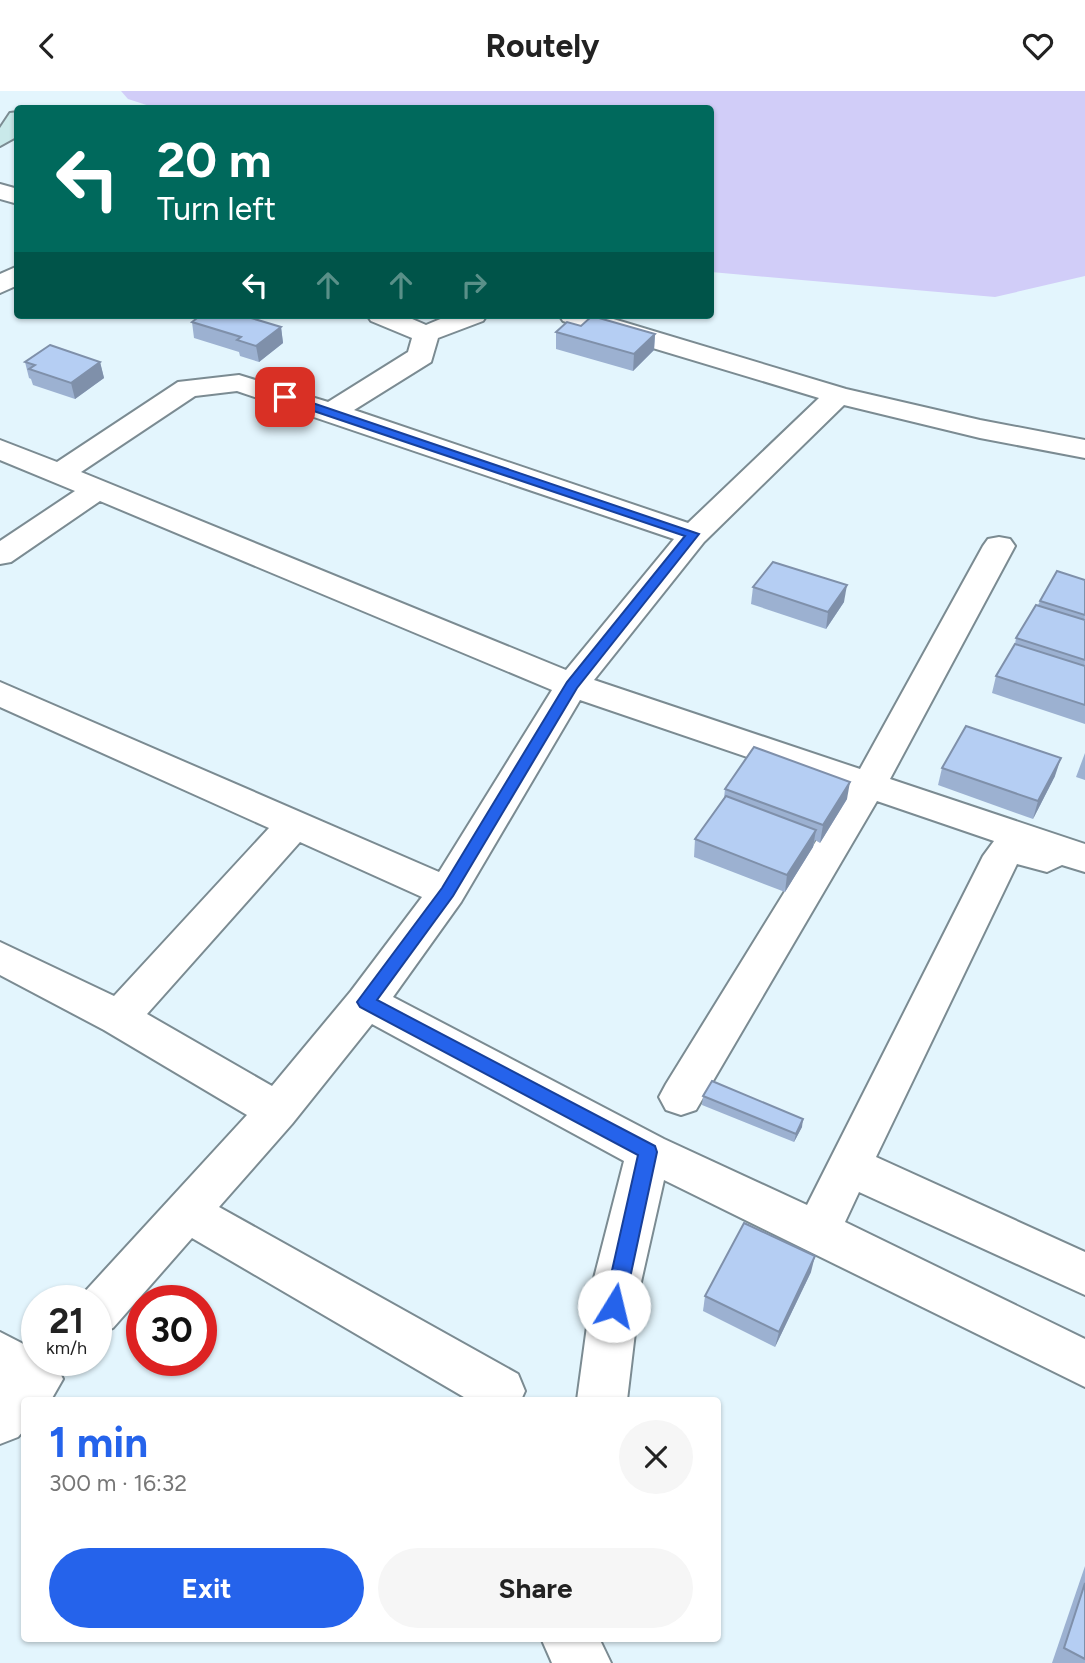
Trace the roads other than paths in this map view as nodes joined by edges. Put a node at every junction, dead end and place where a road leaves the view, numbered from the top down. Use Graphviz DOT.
graph roads {
  1 [pos="390,319"];
  2 [pos="464,319"];
  3 [pos="585,319"];
  4 [pos="426,334"];
  5 [pos="838,395"];
  6 [pos="331,412"];
  7 [pos="0,449"];
  8 [pos="1085,449"];
  9 [pos="61,473"];
  10 [pos="97,490"];
  11 [pos="693,534"];
  12 [pos="999,546"];
  13 [pos="0,555"];
  14 [pos="572,685"];
  15 [pos="0,693"];
  16 [pos="870,783"];
  17 [pos="294,824"];
  18 [pos="1085,858"];
  19 [pos="1085,871"];
  20 [pos="447,892"];
  21 [pos="0,957"];
  22 [pos="366,1002"];
  23 [pos="119,1018"];
  24 [pos="681,1097"];
  25 [pos="277,1111"];
  26 [pos="648,1152"];
  27 [pos="849,1165"];
  28 [pos="187,1212"];
  29 [pos="817,1231"];
  30 [pos="1085,1274"];
  31 [pos="112,1295"];
  32 [pos="1085,1364"];
  33 [pos="25,1376"];
  34 [pos="499,1391"];
  35 [pos="602,1397"];
  36 [pos="0,1420"];
  37 [pos="570,1642"];
  38 [pos="583,1663"];
  1 -- 4 [label="street"];
  2 -- 4 [label="street"];
  3 -- 5 [label="street"];
  4 -- 6 [label="street"];
  5 -- 8 [label="street"];
  5 -- 11 [label="street"];
  6 -- 9 [label="street"];
  6 -- 11 [label="street"];
  7 -- 9 [label="street"];
  9 -- 10 [label="street"];
  10 -- 13 [label="street"];
  10 -- 14 [label="street"];
  11 -- 14 [label="street"];
  12 -- 16 [label="street"];
  14 -- 16 [label="street"];
  14 -- 20 [label="street"];
  15 -- 17 [label="street"];
  16 -- 18 [label="street"];
  16 -- 24 [label="street"];
  17 -- 20 [label="street"];
  17 -- 23 [label="street"];
  19 -- 27 [label="street"];
  20 -- 22 [label="street"];
  21 -- 23 [label="street"];
  22 -- 25 [label="street"];
  22 -- 26 [label="street"];
  23 -- 25 [label="street"];
  25 -- 28 [label="street"];
  26 -- 29 [label="street"];
  26 -- 35 [label="street"];
  27 -- 29 [label="street"];
  27 -- 30 [label="street"];
  28 -- 31 [label="street"];
  28 -- 34 [label="street"];
  29 -- 32 [label="street"];
  33 -- 36 [label="street"];
  37 -- 38 [label="street"];
}
